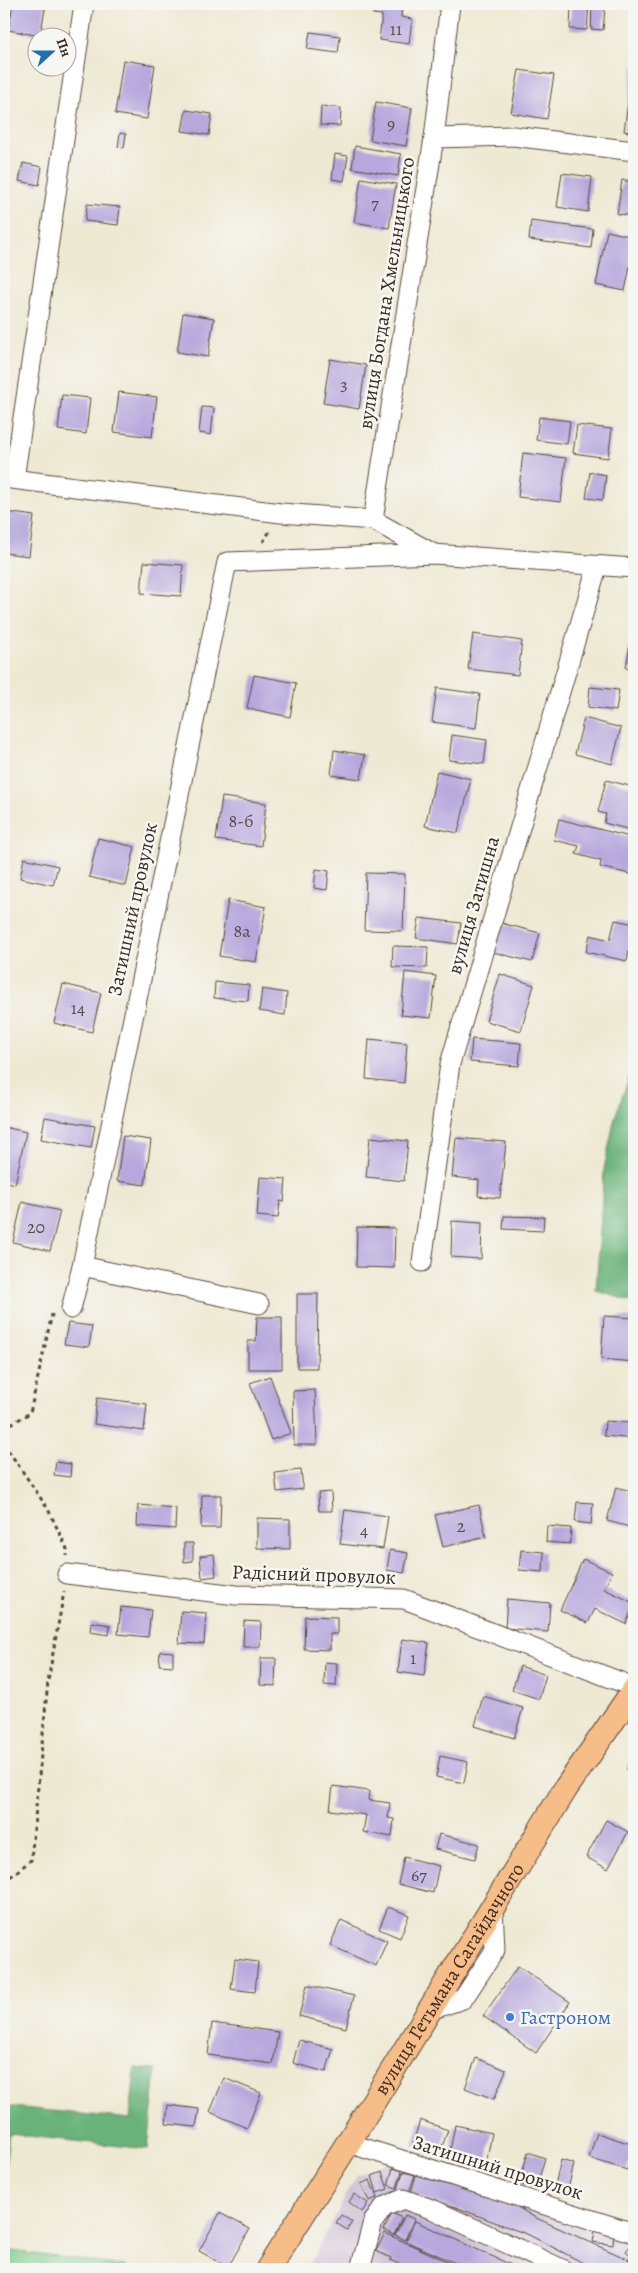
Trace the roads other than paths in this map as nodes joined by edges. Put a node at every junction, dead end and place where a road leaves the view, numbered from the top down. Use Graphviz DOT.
graph roads {
  1 [pos="84,4"];
  2 [pos="450,4"];
  3 [pos="434,138"];
  4 [pos="634,151"];
  5 [pos="9,478"];
  6 [pos="372,520"];
  7 [pos="433,554"];
  8 [pos="597,567"];
  9 [pos="634,568"];
  10 [pos="422,1262"];
  11 [pos="82,1266"];
  12 [pos="259,1304"];
  13 [pos="71,1309"];
  14 [pos="67,1574"];
  15 [pos="634,1688"];
  16 [pos="348,2144"];
  17 [pos="634,2233"];
  18 [pos="365,2268"];
  19 [pos="268,2269"];
  20 [pos="562,2269"];
  1 -- 5 [label="street"];
  2 -- 3 [label="street, вулиця Богдана Хмельницького"];
  3 -- 4 [label="street"];
  3 -- 6 [label="street, вулиця Богдана Хмельницького"];
  5 -- 6 [label="street"];
  6 -- 7 [label="street"];
  7 -- 8 [label="street"];
  7 -- 11 [label="street, Затишний провулок"];
  8 -- 9 [label="street"];
  8 -- 10 [label="street, вулиця Затишна"];
  11 -- 12 [label="street"];
  11 -- 13 [label="street"];
  14 -- 15 [label="street, Радісний провулок"];
  15 -- 16 [label="main road, вулиця Гетьмана Сагайдачного"];
  16 -- 17 [label="street, Затишний провулок"];
  16 -- 19 [label="main road, вулиця Гетьмана Сагайдачного"];
  18 -- 20 [label="street"];
}
